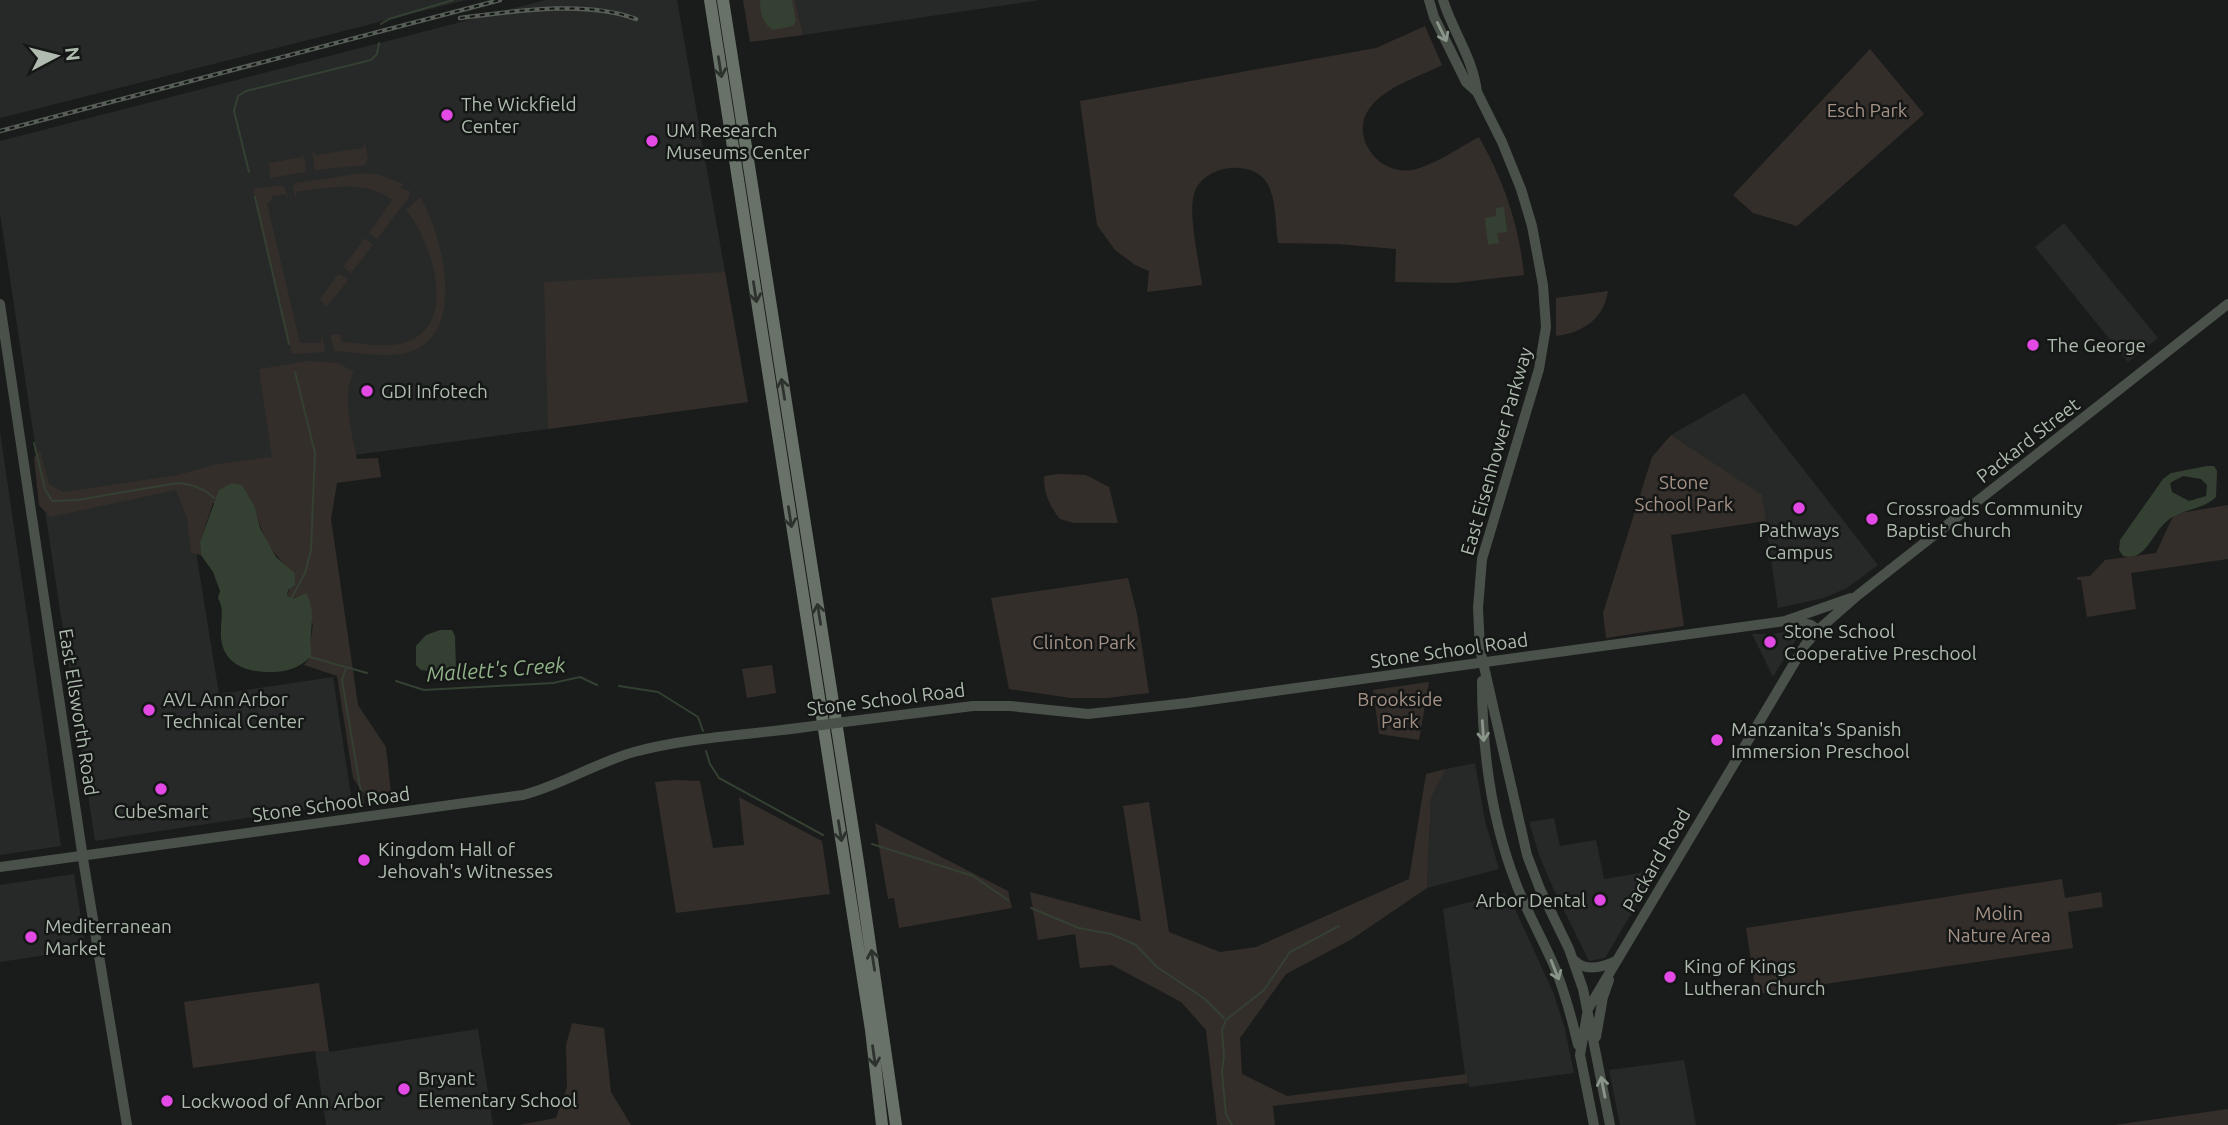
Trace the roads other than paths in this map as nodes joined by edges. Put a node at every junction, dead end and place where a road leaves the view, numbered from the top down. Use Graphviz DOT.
graph roads {
  1 [pos="710,0"];
  2 [pos="723,0"];
  3 [pos="1429,0"];
  4 [pos="1443,0"];
  5 [pos="1477,92"];
  6 [pos="0,304"];
  7 [pos="2228,304"];
  8 [pos="1858,596"];
  9 [pos="1785,621"];
  10 [pos="1818,630"];
  11 [pos="1483,663"];
  12 [pos="1497,824"];
  13 [pos="82,855"];
  14 [pos="1527,855"];
  15 [pos="0,867"];
  16 [pos="1527,910"];
  17 [pos="1560,930"];
  18 [pos="1572,957"];
  19 [pos="1616,963"];
  20 [pos="1588,1009"];
  21 [pos="1595,1048"];
  22 [pos="1580,1055"];
  23 [pos="127,1125"];
  24 [pos="883,1125"];
  25 [pos="896,1125"];
  26 [pos="1594,1125"];
  27 [pos="1610,1125"];
  1 -- 24 [label="highway, one-way"];
  25 -- 2 [label="highway, one-way"];
  3 -- 5 [label="main road, East Eisenhower Parkway, one-way"];
  4 -- 5 [label="main road, East Eisenhower Parkway"];
  5 -- 11 [label="main road, East Eisenhower Parkway"];
  6 -- 13 [label="main road, East Ellsworth Road"];
  7 -- 8 [label="main road, Packard Street"];
  8 -- 9 [label="main road"];
  8 -- 10 [label="main road, Packard Street"];
  9 -- 10 [label="main road"];
  9 -- 11 [label="main road, Stone School Road"];
  10 -- 19 [label="main road, Packard Road"];
  11 -- 12 [label="main road, East Eisenhower Parkway, one-way"];
  11 -- 13 [label="main road, Stone School Road, bridge"];
  11 -- 14 [label="main road, East Eisenhower Parkway"];
  12 -- 14 [label="main road"];
  12 -- 16 [label="main road, East Eisenhower Parkway"];
  13 -- 15 [label="main road, Stone School Road"];
  13 -- 23 [label="main road, East Ellsworth Road"];
  14 -- 17 [label="main road, East Eisenhower Parkway"];
  16 -- 17 [label="main road"];
  16 -- 22 [label="main road, East Eisenhower Parkway, one-way"];
  17 -- 18 [label="main road, East Eisenhower Parkway"];
  18 -- 19 [label="main road"];
  18 -- 20 [label="main road, East Eisenhower Parkway"];
  19 -- 20 [label="main road, Packard Road"];
  19 -- 21 [label="main road"];
  20 -- 21 [label="main road, East Eisenhower Parkway"];
  20 -- 22 [label="main road, Packard Road"];
  27 -- 21 [label="main road, one-way"];
  22 -- 26 [label="main road, Packard Road"];
}
